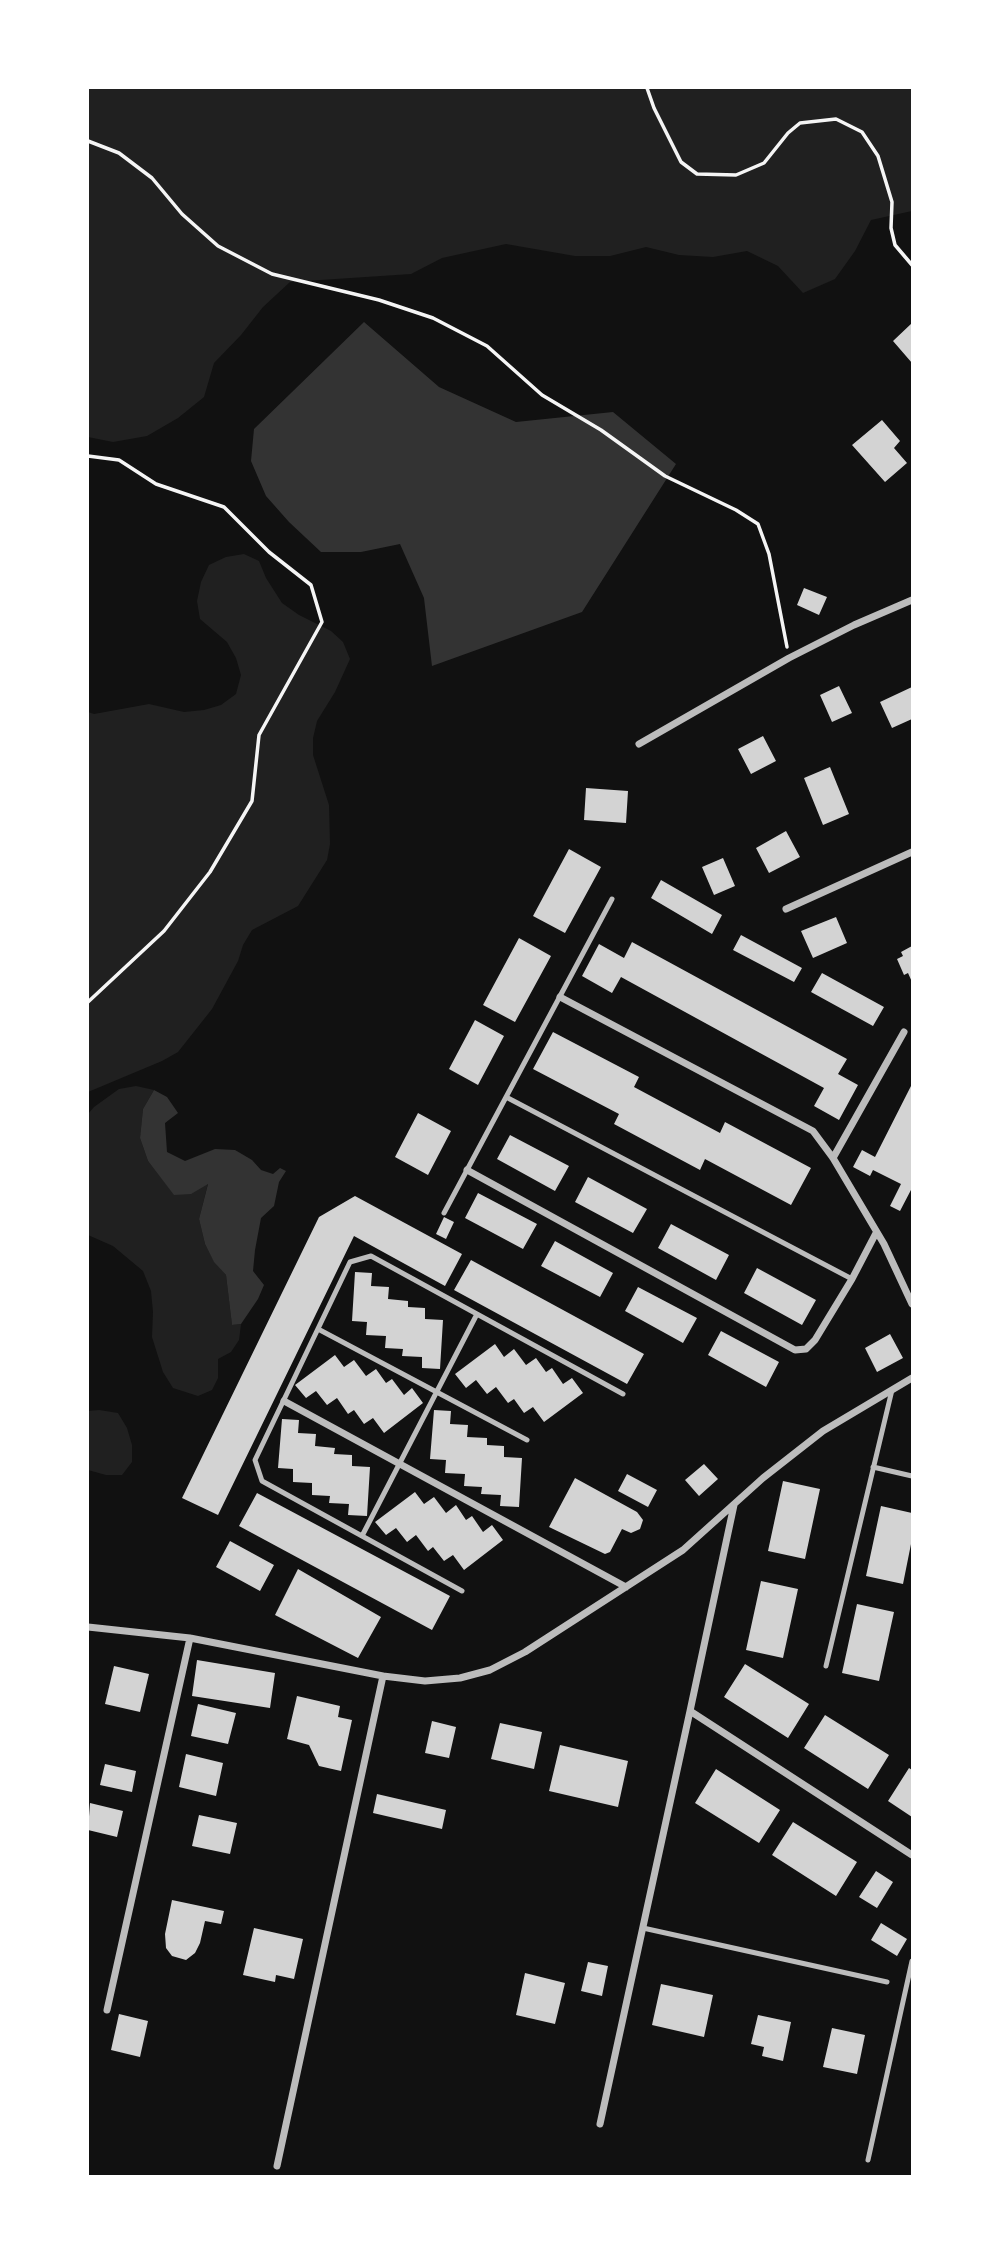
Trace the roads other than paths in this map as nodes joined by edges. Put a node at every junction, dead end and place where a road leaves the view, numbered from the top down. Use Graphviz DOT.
graph roads {
  1 [pos="912,600"];
  2 [pos="639,744"];
  3 [pos="912,852"];
  4 [pos="612,899"];
  5 [pos="786,909"];
  6 [pos="560,997"];
  7 [pos="904,1032"];
  8 [pos="506,1097"];
  9 [pos="833,1158"];
  10 [pos="467,1170"];
  11 [pos="444,1213"];
  12 [pos="876,1233"];
  13 [pos="852,1279"];
  14 [pos="912,1304"];
  15 [pos="477,1314"];
  16 [pos="317,1329"];
  17 [pos="912,1378"];
  18 [pos="892,1388"];
  19 [pos="437,1392"];
  20 [pos="623,1394"];
  21 [pos="284,1401"];
  22 [pos="527,1440"];
  23 [pos="400,1464"];
  24 [pos="873,1467"];
  25 [pos="912,1476"];
  26 [pos="734,1504"];
  27 [pos="362,1536"];
  28 [pos="626,1587"];
  29 [pos="462,1591"];
  30 [pos="88,1628"];
  31 [pos="190,1638"];
  32 [pos="826,1666"];
  33 [pos="383,1676"];
  34 [pos="690,1711"];
  35 [pos="912,1855"];
  36 [pos="643,1928"];
  37 [pos="912,1961"];
  38 [pos="887,1982"];
  39 [pos="107,2010"];
  40 [pos="600,2124"];
  41 [pos="868,2160"];
  42 [pos="277,2166"];
  1 -- 2 [label="street"];
  3 -- 5 [label="street"];
  4 -- 6 [label="lane"];
  6 -- 8 [label="lane"];
  6 -- 9 [label="street"];
  7 -- 9 [label="street"];
  8 -- 10 [label="lane"];
  8 -- 13 [label="lane"];
  9 -- 12 [label="street"];
  10 -- 11 [label="lane"];
  10 -- 13 [label="street"];
  12 -- 13 [label="street"];
  12 -- 14 [label="street"];
  15 -- 16 [label="lane"];
  15 -- 19 [label="lane"];
  15 -- 20 [label="lane"];
  16 -- 19 [label="lane"];
  16 -- 21 [label="lane"];
  17 -- 18 [label="street"];
  18 -- 24 [label="lane"];
  18 -- 26 [label="street"];
  19 -- 22 [label="lane"];
  19 -- 23 [label="lane"];
  21 -- 23 [label="street"];
  21 -- 27 [label="lane"];
  23 -- 27 [label="lane"];
  23 -- 28 [label="street"];
  24 -- 25 [label="lane"];
  24 -- 32 [label="lane"];
  26 -- 28 [label="street"];
  26 -- 34 [label="street"];
  27 -- 29 [label="lane"];
  28 -- 33 [label="street"];
  30 -- 31 [label="street"];
  31 -- 33 [label="street"];
  31 -- 39 [label="street"];
  33 -- 42 [label="street"];
  34 -- 35 [label="street"];
  34 -- 36 [label="street"];
  36 -- 38 [label="lane"];
  36 -- 40 [label="street"];
  37 -- 41 [label="lane"];
}
